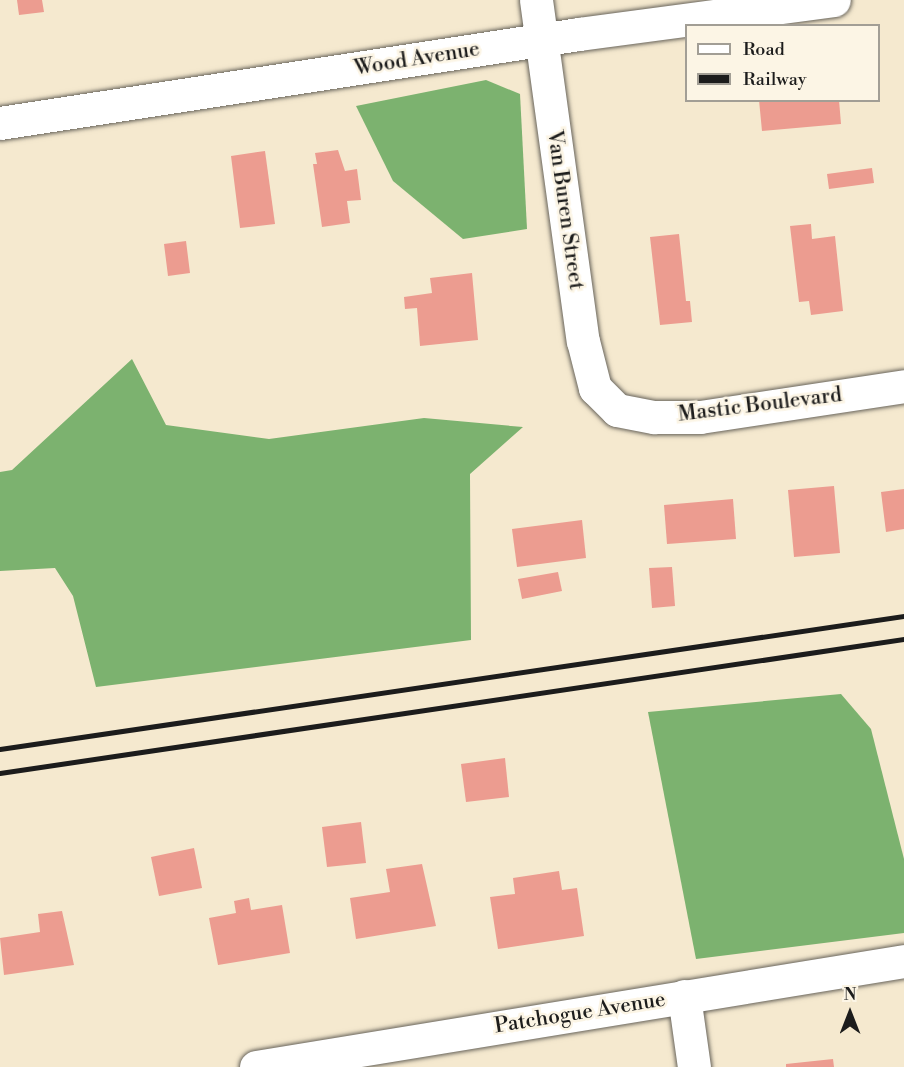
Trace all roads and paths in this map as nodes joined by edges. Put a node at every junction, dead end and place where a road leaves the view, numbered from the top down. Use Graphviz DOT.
graph roads {
  1 [pos="536,0"];
  2 [pos="834,0"];
  3 [pos="542,40"];
  4 [pos="0,123"];
  5 [pos="904,386"];
  6 [pos="617,410"];
  7 [pos="904,961"];
  8 [pos="684,996"];
  9 [pos="256,1067"];
  10 [pos="694,1067"];
  1 -- 3 [label="street, Van Buren Street"];
  2 -- 3 [label="street, Wood Avenue"];
  3 -- 4 [label="street, Wood Avenue"];
  3 -- 6 [label="street, Van Buren Street"];
  5 -- 6 [label="street, Mastic Boulevard"];
  7 -- 8 [label="street, Patchogue Avenue"];
  8 -- 9 [label="street, Patchogue Avenue"];
  8 -- 10 [label="street"];
}
